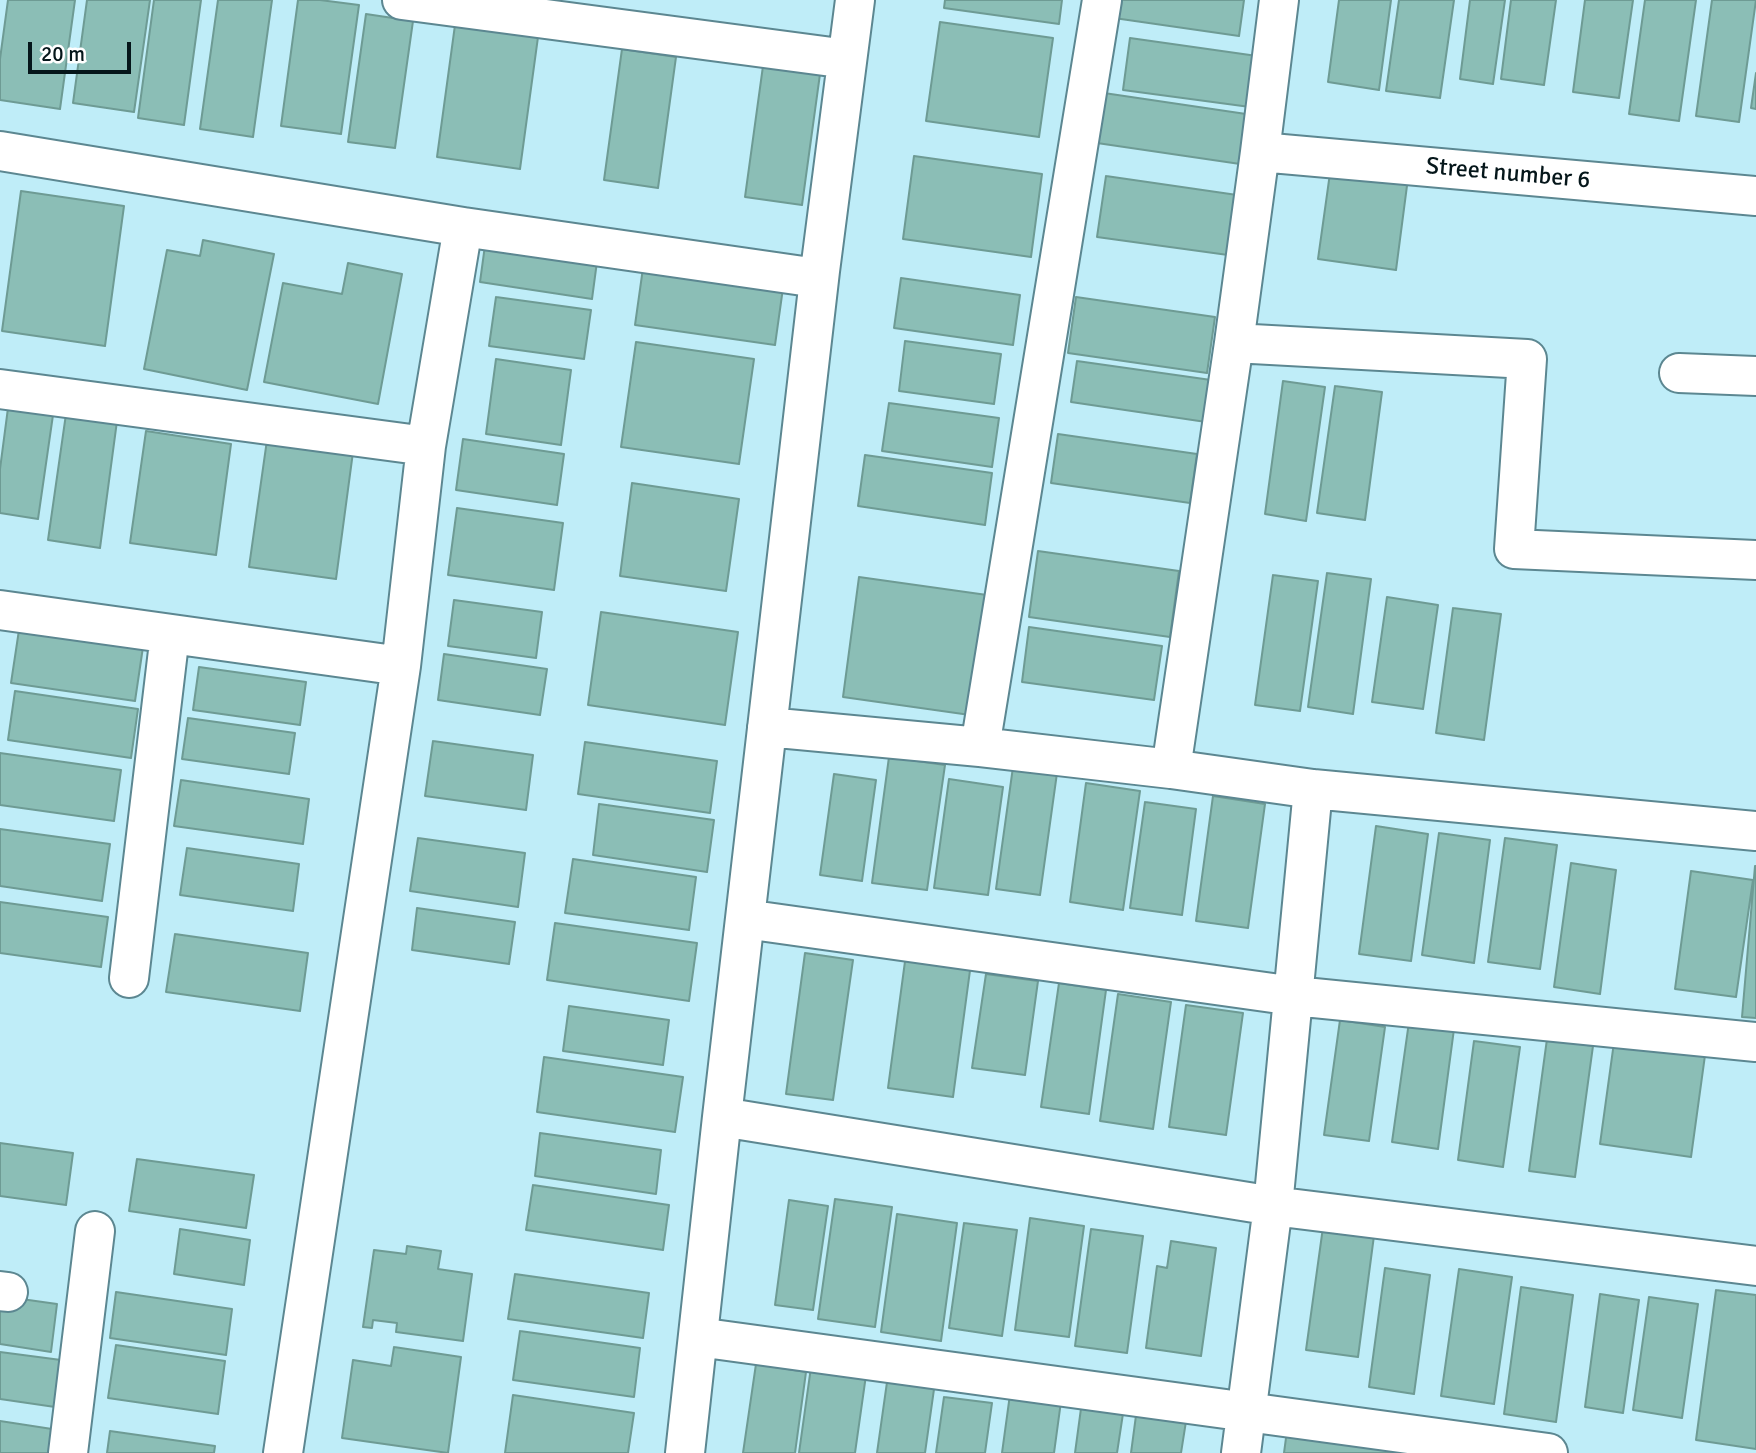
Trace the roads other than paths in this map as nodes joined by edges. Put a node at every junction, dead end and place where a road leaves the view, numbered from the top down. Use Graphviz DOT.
graph roads {
  1 [pos="402,0"];
  2 [pos="855,0"];
  3 [pos="1102,0"];
  4 [pos="1279,0"];
  5 [pos="847,60"];
  6 [pos="0,151"];
  7 [pos="1260,152"];
  8 [pos="1756,195"];
  9 [pos="463,227"];
  10 [pos="820,271"];
  11 [pos="1234,343"];
  12 [pos="1679,373"];
  13 [pos="1756,376"];
  14 [pos="0,389"];
  15 [pos="426,446"];
  16 [pos="1756,560"];
  17 [pos="0,610"];
  18 [pos="170,634"];
  19 [pos="401,666"];
  20 [pos="767,727"];
  21 [pos="980,747"];
  22 [pos="1171,769"];
  23 [pos="1313,789"];
  24 [pos="1756,831"];
  25 [pos="745,919"];
  26 [pos="129,978"];
  27 [pos="1294,996"];
  28 [pos="1756,1042"];
  29 [pos="722,1117"];
  30 [pos="1273,1206"];
  31 [pos="94,1231"];
  32 [pos="1756,1266"];
  33 [pos="698,1337"];
  34 [pos="1246,1411"];
  35 [pos="68,1453"];
  36 [pos="283,1453"];
  37 [pos="685,1453"];
  38 [pos="1241,1453"];
  39 [pos="1548,1453"];
  1 -- 5 [label="street"];
  2 -- 5 [label="street"];
  3 -- 21 [label="street"];
  4 -- 7 [label="street"];
  5 -- 10 [label="street"];
  6 -- 9 [label="street"];
  7 -- 8 [label="street, Street number 6"];
  7 -- 11 [label="street"];
  9 -- 10 [label="street"];
  9 -- 15 [label="street"];
  10 -- 20 [label="street"];
  11 -- 16 [label="street"];
  11 -- 22 [label="street"];
  12 -- 13 [label="street"];
  14 -- 15 [label="street"];
  15 -- 19 [label="street"];
  17 -- 18 [label="street"];
  18 -- 19 [label="street"];
  18 -- 26 [label="street"];
  19 -- 36 [label="street"];
  20 -- 21 [label="street"];
  20 -- 25 [label="street"];
  21 -- 22 [label="street"];
  22 -- 23 [label="street"];
  23 -- 24 [label="street"];
  23 -- 27 [label="street"];
  25 -- 27 [label="street"];
  25 -- 29 [label="street"];
  27 -- 28 [label="street"];
  27 -- 30 [label="street"];
  29 -- 30 [label="street"];
  29 -- 33 [label="street"];
  30 -- 32 [label="street"];
  30 -- 34 [label="street"];
  31 -- 35 [label="street"];
  33 -- 34 [label="street"];
  33 -- 37 [label="street"];
  34 -- 38 [label="street"];
  34 -- 39 [label="street"];
}
